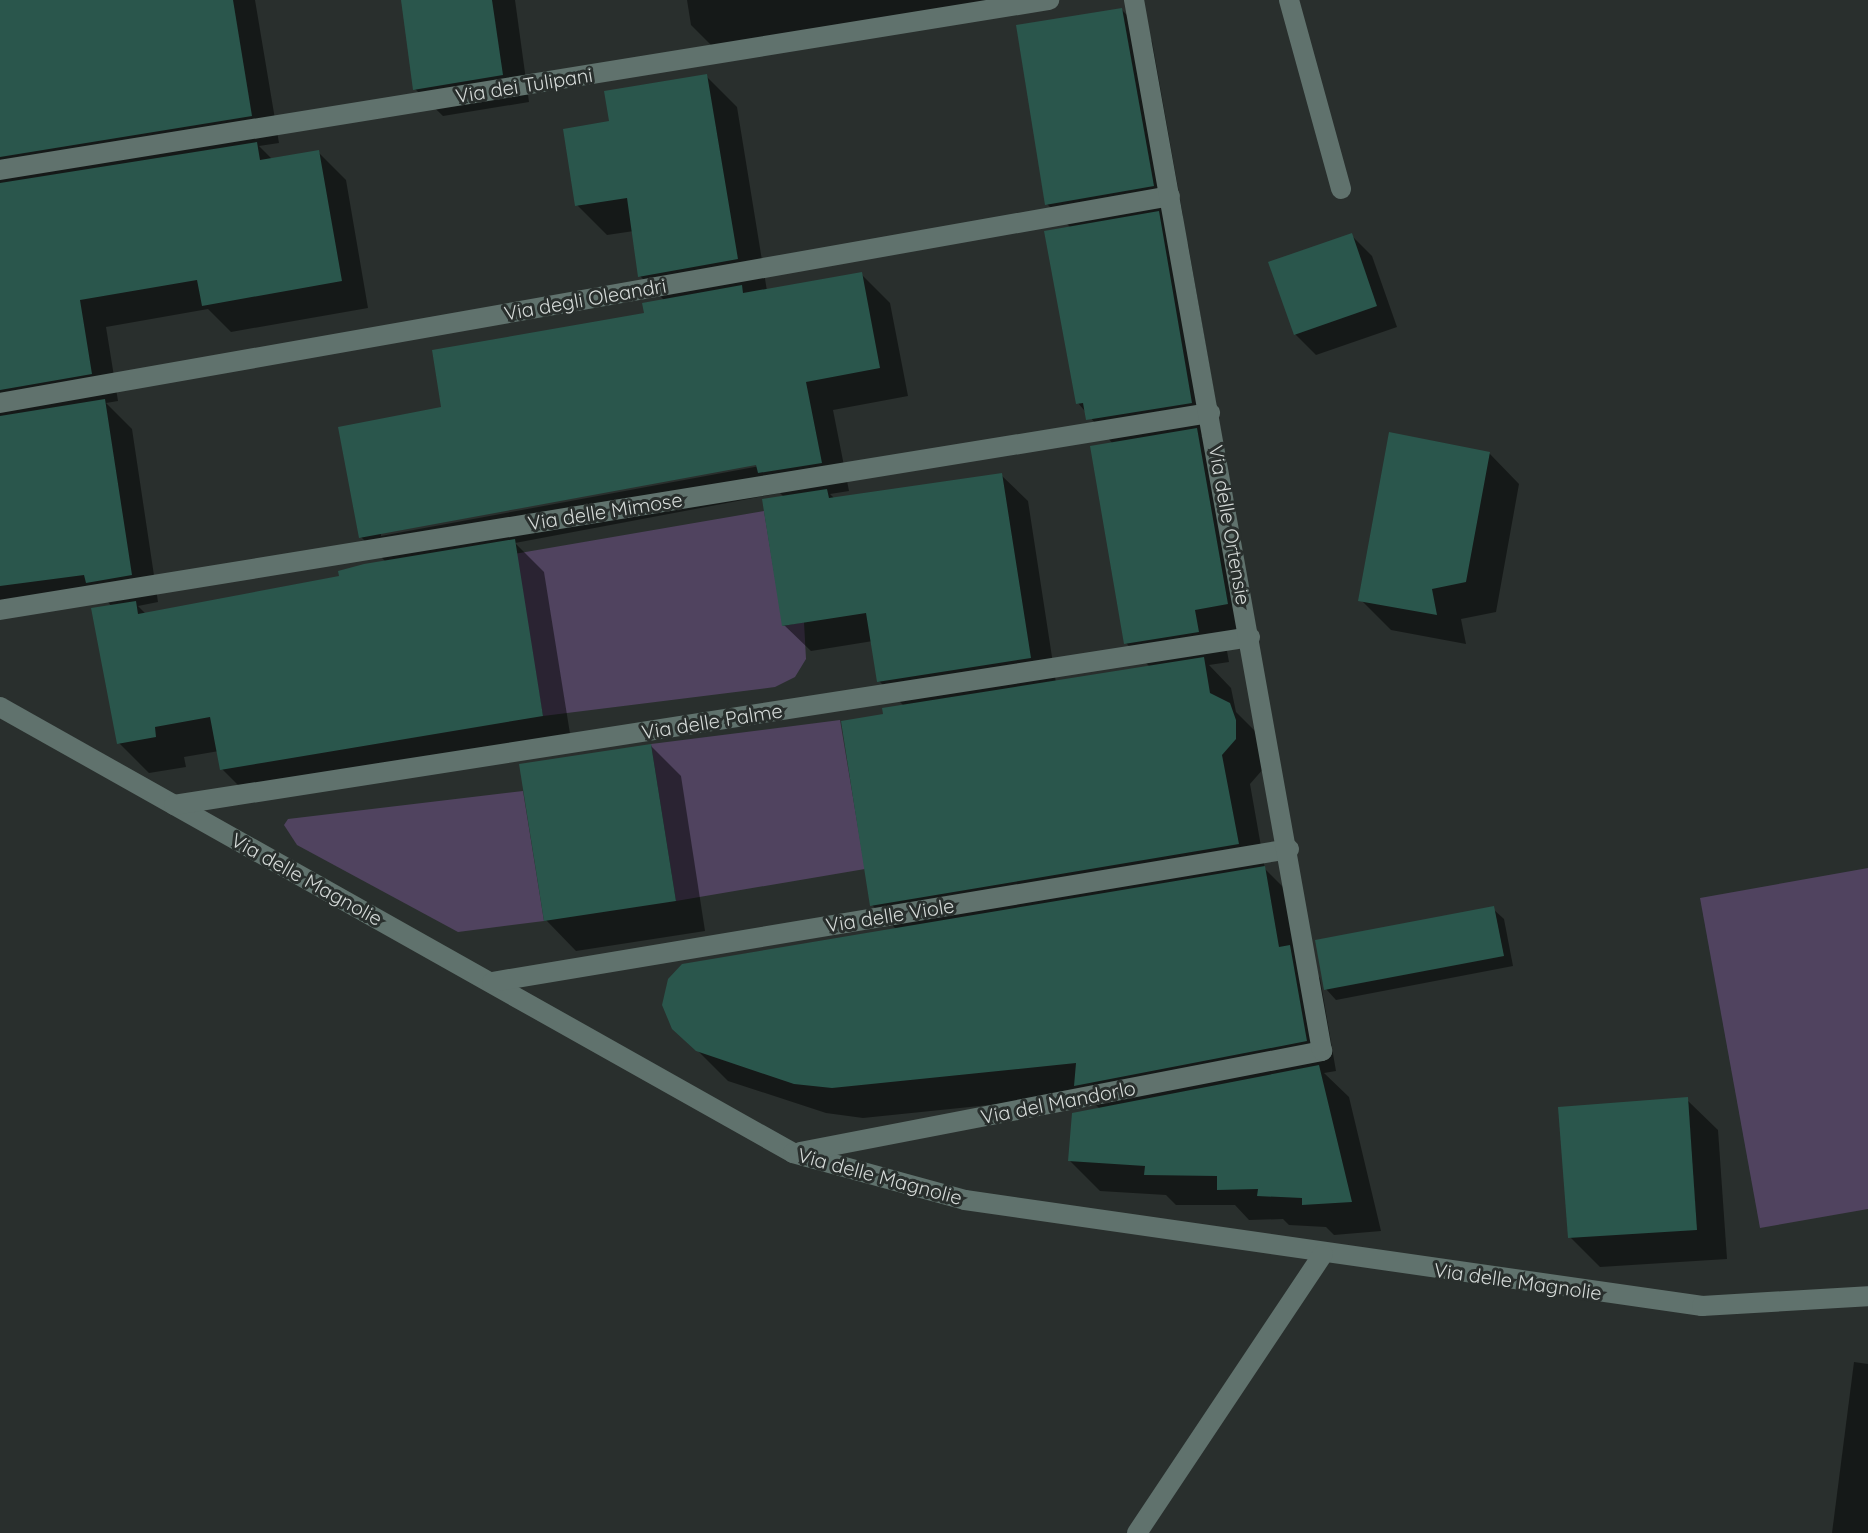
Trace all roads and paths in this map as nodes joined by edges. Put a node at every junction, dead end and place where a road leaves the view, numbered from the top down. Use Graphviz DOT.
graph roads {
  1 [pos="1049,0"];
  2 [pos="1134,0"];
  3 [pos="1289,0"];
  4 [pos="0,170"];
  5 [pos="1341,189"];
  6 [pos="1170,196"];
  7 [pos="0,403"];
  8 [pos="1210,413"];
  9 [pos="0,610"];
  10 [pos="1250,637"];
  11 [pos="0,707"];
  12 [pos="174,805"];
  13 [pos="1289,849"];
  14 [pos="492,982"];
  15 [pos="1322,1051"];
  16 [pos="793,1153"];
  17 [pos="1323,1254"];
  18 [pos="1868,1296"];
  19 [pos="1137,1533"];
  1 -- 4 [label="street, Via dei Tulipani"];
  2 -- 6 [label="street, Via delle Ortensie"];
  3 -- 5 [label="street"];
  6 -- 7 [label="street, Via degli Oleandri"];
  6 -- 8 [label="street, Via delle Ortensie"];
  8 -- 9 [label="street, Via delle Mimose"];
  8 -- 10 [label="street, Via delle Ortensie"];
  10 -- 12 [label="street, Via delle Palme"];
  10 -- 13 [label="street, Via delle Ortensie"];
  11 -- 12 [label="street, Via delle Magnolie"];
  12 -- 14 [label="street, Via delle Magnolie"];
  13 -- 14 [label="street, Via delle Viole"];
  13 -- 15 [label="street, Via delle Ortensie"];
  14 -- 16 [label="street, Via delle Magnolie"];
  15 -- 16 [label="street, Via del Mandorlo"];
  16 -- 17 [label="street, Via delle Magnolie"];
  17 -- 18 [label="street, Via delle Magnolie"];
  17 -- 19 [label="street"];
}
